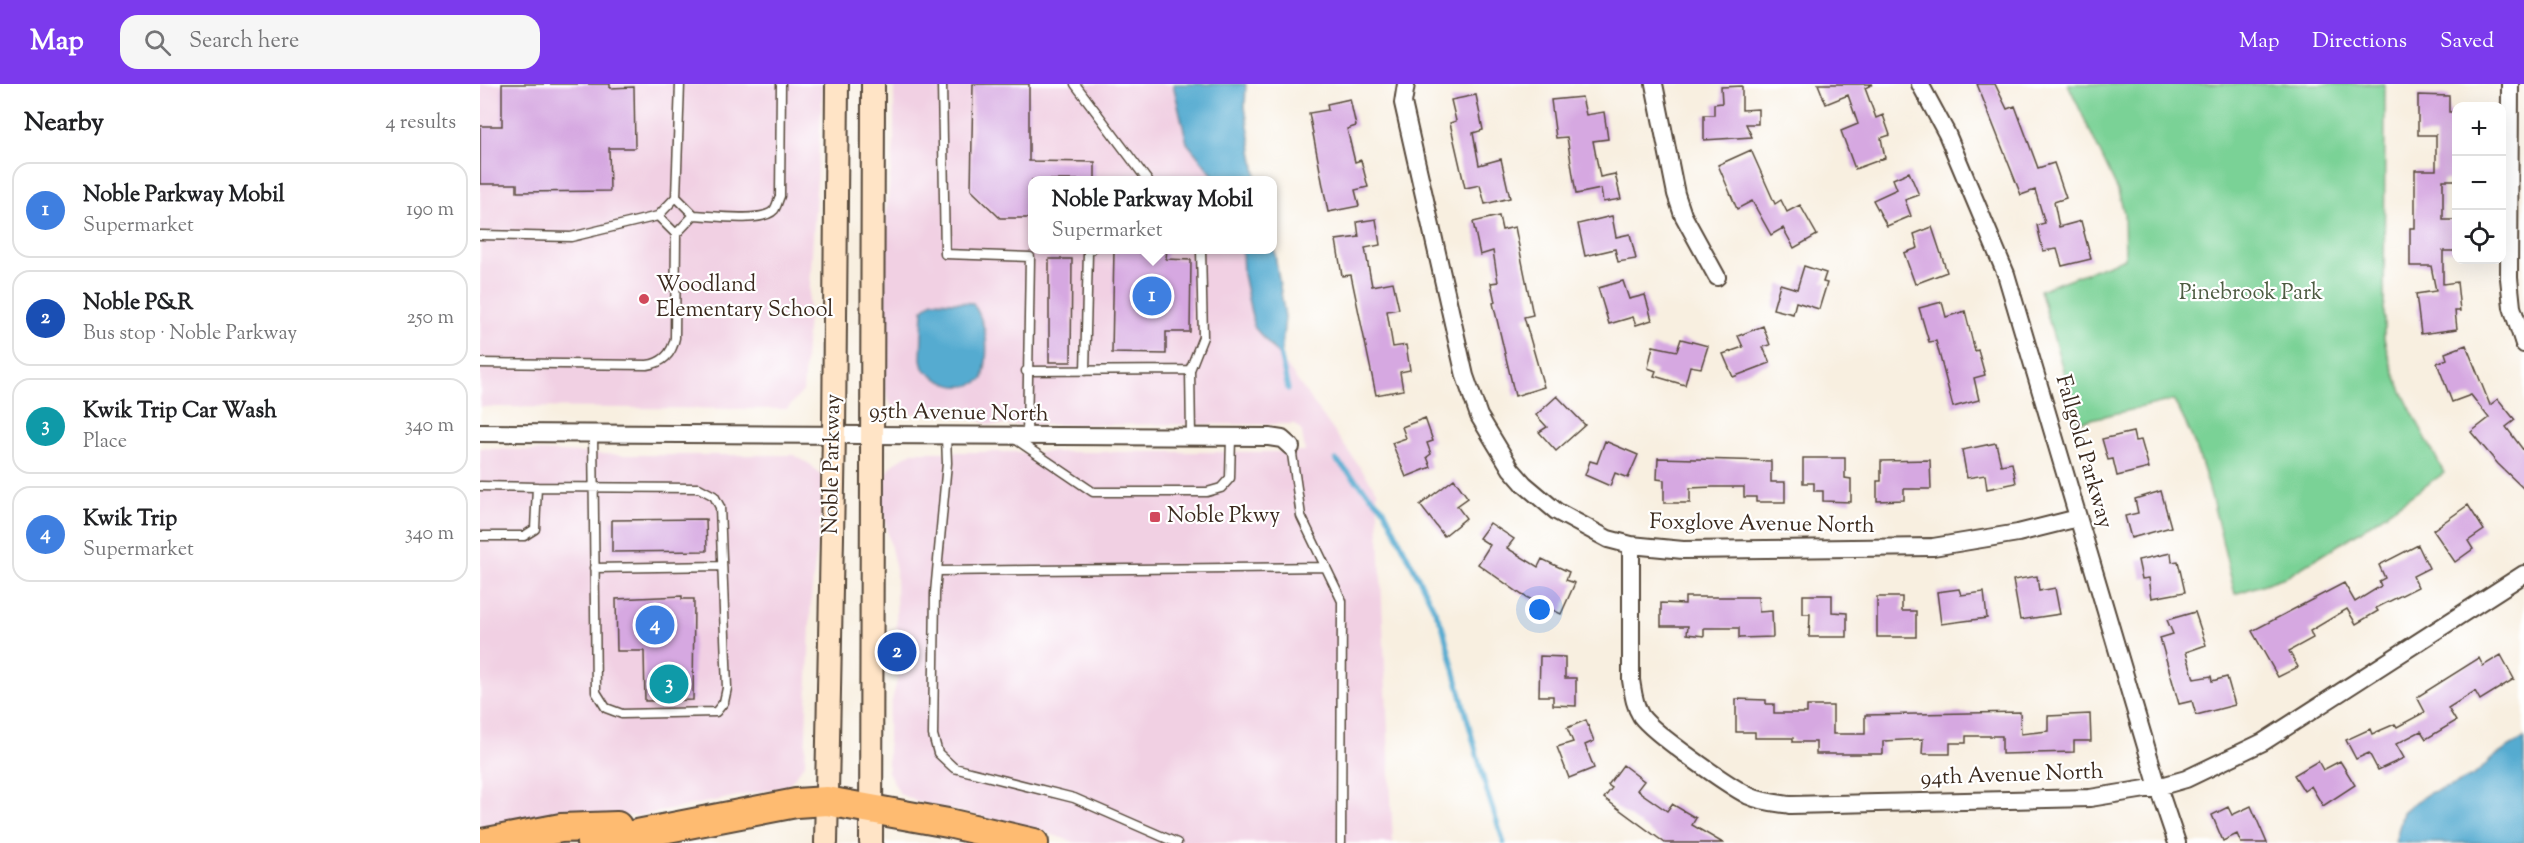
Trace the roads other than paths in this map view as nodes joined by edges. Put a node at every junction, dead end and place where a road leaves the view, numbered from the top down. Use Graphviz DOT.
graph roads {
  1 [pos="680,84"];
  2 [pos="782,84"];
  3 [pos="837,84"];
  4 [pos="873,84"];
  5 [pos="942,84"];
  6 [pos="1075,84"];
  7 [pos="1406,84"];
  8 [pos="1654,84"];
  9 [pos="1920,84"];
  10 [pos="2510,84"];
  11 [pos="1145,176"];
  12 [pos="676,197"];
  13 [pos="694,215"];
  14 [pos="658,216"];
  15 [pos="676,234"];
  16 [pos="480,235"];
  17 [pos="1088,254"];
  18 [pos="1201,254"];
  19 [pos="1717,277"];
  20 [pos="2524,345"];
  21 [pos="480,363"];
  22 [pos="1190,370"];
  23 [pos="1026,371"];
  24 [pos="1085,371"];
  25 [pos="480,434"];
  26 [pos="593,434"];
  27 [pos="834,434"];
  28 [pos="871,435"];
  29 [pos="946,436"];
  30 [pos="1019,437"];
  31 [pos="1191,437"];
  32 [pos="1231,437"];
  33 [pos="1291,447"];
  34 [pos="480,486"];
  35 [pos="537,487"];
  36 [pos="593,487"];
  37 [pos="2078,518"];
  38 [pos="480,536"];
  39 [pos="1631,545"];
  40 [pos="722,566"];
  41 [pos="1326,567"];
  42 [pos="594,568"];
  43 [pos="937,571"];
  44 [pos="2524,574"];
  45 [pos="2158,787"];
  46 [pos="826,801"];
  47 [pos="871,809"];
  48 [pos="664,829"];
  49 [pos="482,843"];
  50 [pos="591,843"];
  51 [pos="826,843"];
  52 [pos="871,843"];
  53 [pos="1034,843"];
  54 [pos="1177,843"];
  55 [pos="1341,843"];
  56 [pos="2177,843"];
  1 -- 12 [label="lane"];
  2 -- 13 [label="lane"];
  3 -- 27 [label="main road, Noble Parkway"];
  4 -- 28 [label="main road, Noble Parkway"];
  5 -- 23 [label="lane"];
  6 -- 11 [label="lane"];
  7 -- 39 [label="street, Foxglove Avenue North"];
  8 -- 19 [label="street"];
  9 -- 37 [label="street, Fallgold Parkway"];
  10 -- 20 [label="street"];
  12 -- 13 [label="lane"];
  12 -- 14 [label="lane"];
  13 -- 15 [label="lane"];
  14 -- 15 [label="lane"];
  14 -- 16 [label="lane"];
  15 -- 21 [label="lane"];
  17 -- 24 [label="lane"];
  18 -- 22 [label="lane"];
  22 -- 24 [label="lane"];
  22 -- 31 [label="lane"];
  23 -- 24 [label="lane"];
  23 -- 30 [label="lane"];
  25 -- 26 [label="street, 95th Avenue North"];
  26 -- 27 [label="street, 95th Avenue North"];
  26 -- 36 [label="lane"];
  27 -- 28 [label="street, 95th Avenue North"];
  27 -- 46 [label="main road, Noble Parkway"];
  28 -- 29 [label="street, 95th Avenue North"];
  28 -- 47 [label="main road, Noble Parkway"];
  29 -- 30 [label="street, 95th Avenue North"];
  29 -- 43 [label="lane"];
  30 -- 31 [label="street, 95th Avenue North"];
  30 -- 32 [label="lane"];
  31 -- 32 [label="street, 95th Avenue North"];
  32 -- 33 [label="street, 95th Avenue North"];
  33 -- 41 [label="lane"];
  34 -- 35 [label="lane"];
  35 -- 36 [label="lane"];
  35 -- 38 [label="lane"];
  36 -- 40 [label="lane"];
  36 -- 42 [label="lane"];
  37 -- 39 [label="street, Foxglove Avenue North"];
  37 -- 45 [label="street, Fallgold Parkway"];
  39 -- 45 [label="street, 94th Avenue North"];
  40 -- 42 [label="lane"];
  40 -- 42 [label="lane"];
  41 -- 43 [label="lane"];
  41 -- 55 [label="lane"];
  43 -- 54 [label="lane"];
  44 -- 45 [label="street, 94th Avenue North"];
  45 -- 56 [label="street, Fallgold Parkway"];
  46 -- 47 [label="highway"];
  46 -- 48 [label="highway"];
  46 -- 51 [label="main road, Noble Parkway"];
  47 -- 52 [label="main road, Noble Parkway"];
  47 -- 53 [label="highway"];
  48 -- 49 [label="highway"];
  48 -- 50 [label="highway"];
}
